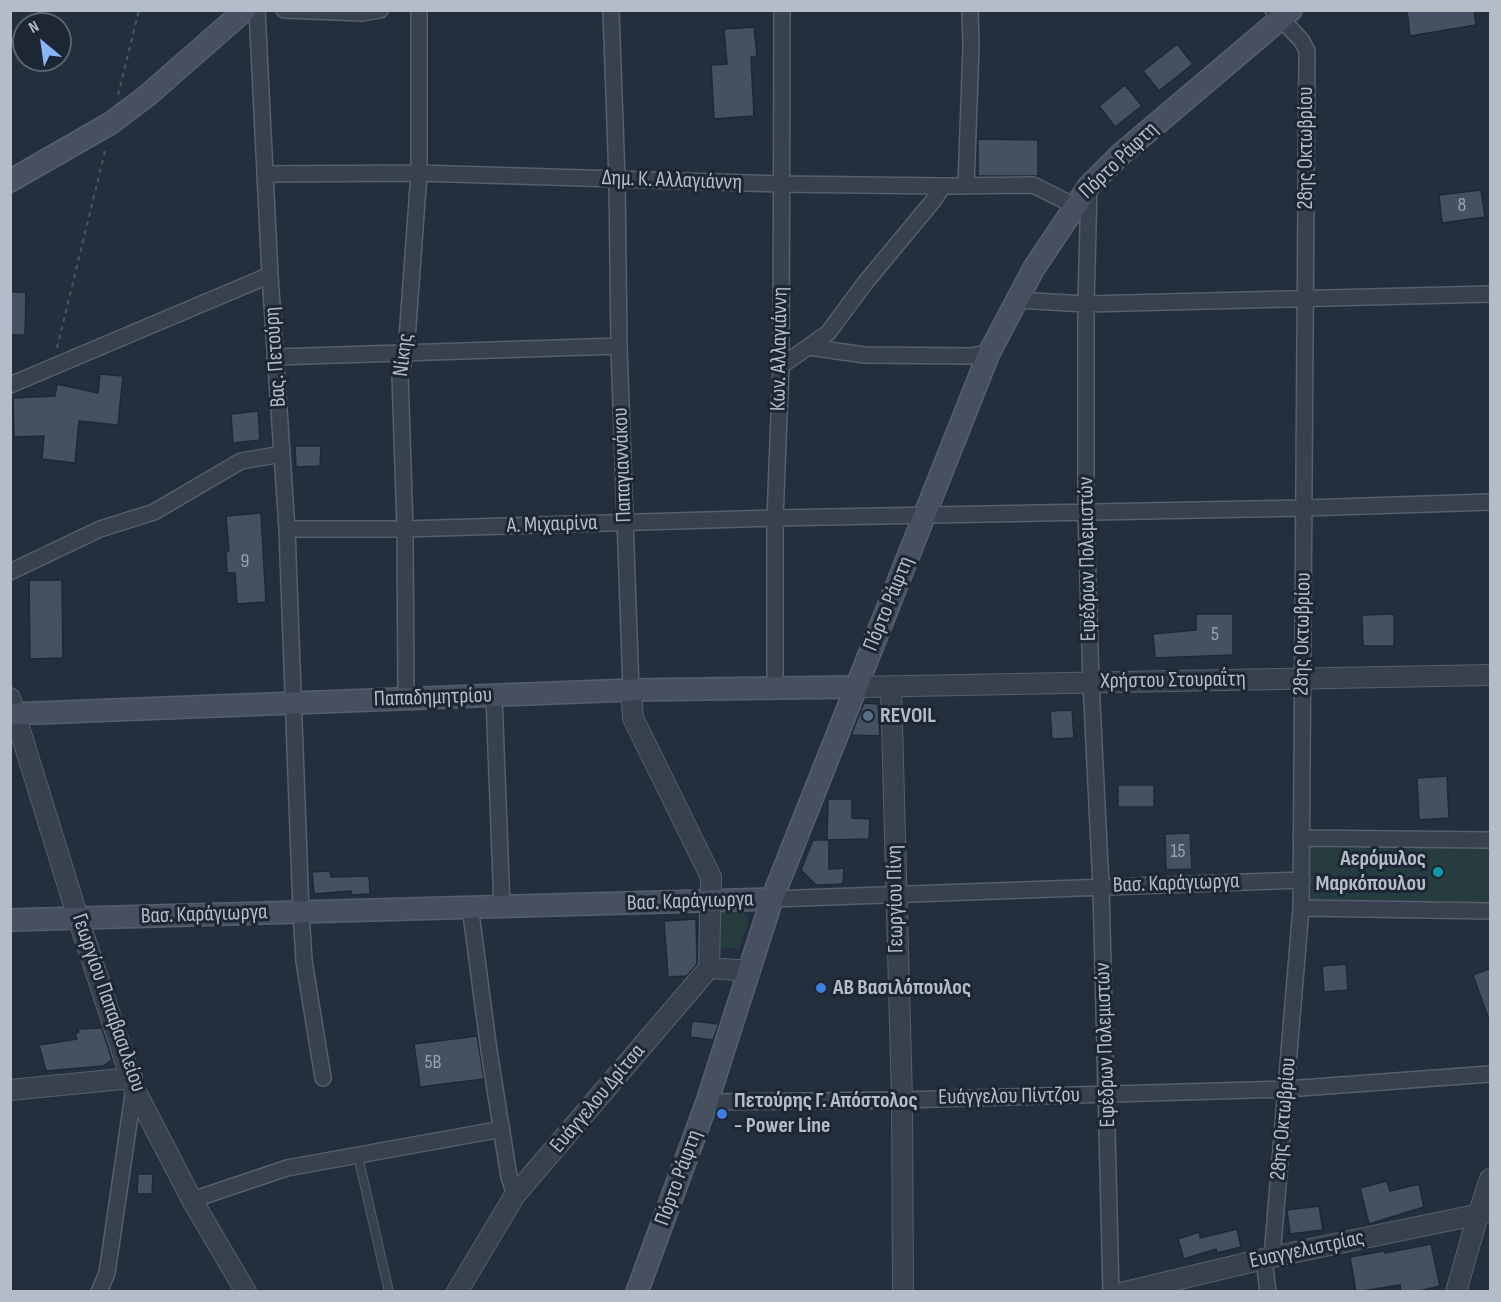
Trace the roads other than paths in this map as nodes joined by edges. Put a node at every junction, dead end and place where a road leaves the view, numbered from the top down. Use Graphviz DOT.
graph roads {
  1 [pos="245,10"];
  2 [pos="257,10"];
  3 [pos="284,10"];
  4 [pos="380,10"];
  5 [pos="419,10"];
  6 [pos="610,10"];
  7 [pos="782,10"];
  8 [pos="970,10"];
  9 [pos="1282,13"];
  10 [pos="418,173"];
  11 [pos="265,174"];
  12 [pos="617,180"];
  13 [pos="10,181"];
  14 [pos="781,184"];
  15 [pos="943,186"];
  16 [pos="966,186"];
  17 [pos="1089,186"];
  18 [pos="1075,206"];
  19 [pos="270,275"];
  20 [pos="1491,294"];
  21 [pos="1306,297"];
  22 [pos="1016,300"];
  23 [pos="1086,304"];
  24 [pos="619,346"];
  25 [pos="808,347"];
  26 [pos="989,353"];
  27 [pos="406,354"];
  28 [pos="275,357"];
  29 [pos="781,366"];
  30 [pos="10,385"];
  31 [pos="282,454"];
  32 [pos="1491,502"];
  33 [pos="1304,508"];
  34 [pos="1086,512"];
  35 [pos="924,514"];
  36 [pos="775,518"];
  37 [pos="625,522"];
  38 [pos="287,529"];
  39 [pos="405,529"];
  40 [pos="10,572"];
  41 [pos="1491,675"];
  42 [pos="1302,678"];
  43 [pos="1091,682"];
  44 [pos="891,686"];
  45 [pos="856,687"];
  46 [pos="775,688"];
  47 [pos="631,690"];
  48 [pos="494,696"];
  49 [pos="406,699"];
  50 [pos="292,704"];
  51 [pos="12,709"];
  52 [pos="1302,838"];
  53 [pos="1491,840"];
  54 [pos="1302,880"];
  55 [pos="1101,887"];
  56 [pos="896,895"];
  57 [pos="772,899"];
  58 [pos="712,901"];
  59 [pos="471,906"];
  60 [pos="502,907"];
  61 [pos="1301,908"];
  62 [pos="1491,911"];
  63 [pos="301,912"];
  64 [pos="78,918"];
  65 [pos="10,920"];
  66 [pos="708,968"];
  67 [pos="750,971"];
  68 [pos="1491,1074"];
  69 [pos="322,1078"];
  70 [pos="133,1083"];
  71 [pos="1287,1089"];
  72 [pos="10,1090"];
  73 [pos="1107,1095"];
  74 [pos="902,1100"];
  75 [pos="707,1102"];
  76 [pos="501,1129"];
  77 [pos="358,1155"];
  78 [pos="1491,1179"];
  79 [pos="515,1195"];
  80 [pos="192,1200"];
  81 [pos="1484,1214"];
  82 [pos="1268,1258"];
  83 [pos="99,1292"];
  84 [pos="246,1292"];
  85 [pos="389,1292"];
  86 [pos="457,1292"];
  87 [pos="637,1292"];
  88 [pos="903,1292"];
  89 [pos="1111,1292"];
  90 [pos="1125,1292"];
  91 [pos="1268,1292"];
  92 [pos="1456,1292"];
  1 -- 13 [label="main road"];
  2 -- 11 [label="street, Βας. Πετούρη"];
  3 -- 4 [label="street"];
  5 -- 10 [label="street, Νίκης"];
  6 -- 12 [label="street, Παπαγιαννάκου"];
  7 -- 14 [label="street, Κων. Αλλαγιάννη"];
  8 -- 16 [label="street"];
  9 -- 17 [label="main road, Πόρτο Ράφτη"];
  9 -- 21 [label="street, 28ης Οκτωβρίου"];
  10 -- 11 [label="street, Δημ. Κ. Αλλαγιάννη"];
  10 -- 12 [label="street, Δημ. Κ. Αλλαγιάννη"];
  10 -- 27 [label="street, Νίκης"];
  11 -- 19 [label="street, Βας. Πετούρη"];
  12 -- 14 [label="street, Δημ. Κ. Αλλαγιάννη"];
  12 -- 24 [label="street, Παπαγιαννάκου"];
  14 -- 15 [label="street, Δημ. Κ. Αλλαγιάννη"];
  14 -- 29 [label="street, Κων. Αλλαγιάννη"];
  15 -- 16 [label="street, Δημ. Κ. Αλλαγιάννη"];
  15 -- 25 [label="street"];
  16 -- 18 [label="street, Δημ. Κ. Αλλαγιάννη"];
  17 -- 18 [label="main road, Πόρτο Ράφτη"];
  17 -- 23 [label="street, Εφέδρων Πολεμιστών"];
  18 -- 22 [label="main road, Πόρτο Ράφτη"];
  19 -- 28 [label="street, Βας. Πετούρη"];
  19 -- 30 [label="street"];
  20 -- 21 [label="street"];
  21 -- 23 [label="street"];
  21 -- 33 [label="street, 28ης Οκτωβρίου"];
  22 -- 23 [label="street"];
  22 -- 26 [label="main road, Πόρτο Ράφτη"];
  23 -- 34 [label="street, Εφέδρων Πολεμιστών"];
  24 -- 27 [label="street"];
  24 -- 37 [label="street, Παπαγιαννάκου"];
  25 -- 26 [label="street"];
  25 -- 29 [label="street"];
  26 -- 35 [label="main road, Πόρτο Ράφτη"];
  27 -- 28 [label="street"];
  27 -- 39 [label="street, Νίκης"];
  28 -- 31 [label="street, Βας. Πετούρη"];
  29 -- 36 [label="street, Κων. Αλλαγιάννη"];
  31 -- 38 [label="street, Βας. Πετούρη"];
  31 -- 40 [label="street"];
  32 -- 33 [label="street, Α. Μιχαιρίνα"];
  33 -- 34 [label="street, Α. Μιχαιρίνα"];
  33 -- 42 [label="street, 28ης Οκτωβρίου"];
  34 -- 35 [label="street, Α. Μιχαιρίνα"];
  34 -- 43 [label="street, Εφέδρων Πολεμιστών"];
  35 -- 36 [label="street, Α. Μιχαιρίνα"];
  35 -- 45 [label="main road, Πόρτο Ράφτη"];
  36 -- 37 [label="street, Α. Μιχαιρίνα"];
  36 -- 46 [label="street, Κων. Αλλαγιάννη"];
  37 -- 39 [label="street, Α. Μιχαιρίνα"];
  37 -- 47 [label="street, Παπαγιαννάκου"];
  38 -- 39 [label="street, Α. Μιχαιρίνα"];
  38 -- 50 [label="street, Βας. Πετούρη"];
  39 -- 49 [label="street, Νίκης"];
  41 -- 42 [label="street, Χρήστου Στουραΐτη"];
  42 -- 43 [label="street, Χρήστου Στουραΐτη"];
  42 -- 52 [label="street, 28ης Οκτωβρίου"];
  43 -- 44 [label="street, Χρήστου Στουραΐτη"];
  43 -- 55 [label="street, Εφέδρων Πολεμιστών"];
  44 -- 45 [label="street, Χρήστου Στουραΐτη"];
  44 -- 56 [label="street, Γεωργίου Πίνη"];
  45 -- 46 [label="main road, Παπαδημητρίου"];
  45 -- 57 [label="main road, Πόρτο Ράφτη"];
  46 -- 47 [label="main road, Παπαδημητρίου"];
  47 -- 48 [label="main road, Παπαδημητρίου"];
  47 -- 58 [label="street, Παπαγιαννάκου"];
  48 -- 49 [label="main road, Παπαδημητρίου"];
  48 -- 60 [label="street"];
  49 -- 50 [label="main road, Παπαδημητρίου"];
  50 -- 51 [label="main road, Παπαδημητρίου"];
  50 -- 63 [label="street"];
  51 -- 64 [label="street, Γεωργίου Παπαβασιλείου"];
  52 -- 53 [label="street"];
  52 -- 54 [label="street, 28ης Οκτωβρίου"];
  54 -- 55 [label="street, Βασ. Καράγιωργα"];
  54 -- 61 [label="street, 28ης Οκτωβρίου"];
  55 -- 56 [label="street, Βασ. Καράγιωργα"];
  55 -- 73 [label="street, Εφέδρων Πολεμιστών"];
  56 -- 57 [label="street, Βασ. Καράγιωργα"];
  56 -- 74 [label="street, Γεωργίου Πίνη"];
  57 -- 58 [label="main road, Βασ. Καράγιωργα"];
  57 -- 67 [label="main road, Πόρτο Ράφτη"];
  58 -- 60 [label="main road, Βασ. Καράγιωργα"];
  58 -- 66 [label="street"];
  59 -- 60 [label="main road, Βασ. Καράγιωργα"];
  59 -- 63 [label="main road, Βασ. Καράγιωργα"];
  59 -- 76 [label="street"];
  61 -- 62 [label="street"];
  61 -- 71 [label="street, 28ης Οκτωβρίου"];
  63 -- 64 [label="main road, Βασ. Καράγιωργα"];
  63 -- 69 [label="street"];
  64 -- 65 [label="main road, Βασ. Καράγιωργα"];
  64 -- 70 [label="street, Γεωργίου Παπαβασιλείου"];
  66 -- 67 [label="street"];
  66 -- 79 [label="street, Ευάγγελου Δρίτσα"];
  67 -- 75 [label="main road, Πόρτο Ράφτη"];
  68 -- 71 [label="street, Ευάγγελου Πίντζου"];
  70 -- 72 [label="street"];
  70 -- 80 [label="street, Γεωργίου Παπαβασιλείου"];
  70 -- 83 [label="street"];
  71 -- 73 [label="street, Ευάγγελου Πίντζου"];
  71 -- 82 [label="street, 28ης Οκτωβρίου"];
  73 -- 74 [label="street, Ευάγγελου Πίντζου"];
  73 -- 89 [label="street, Εφέδρων Πολεμιστών"];
  74 -- 75 [label="street, Ευάγγελου Πίντζου"];
  74 -- 88 [label="street, Γεωργίου Πίνη"];
  75 -- 87 [label="main road, Πόρτο Ράφτη"];
  76 -- 77 [label="street"];
  76 -- 79 [label="street"];
  77 -- 80 [label="street"];
  77 -- 85 [label="lane"];
  78 -- 81 [label="street"];
  79 -- 86 [label="street, Ευάγγελου Δρίτσα"];
  80 -- 84 [label="street, Γεωργίου Παπαβασιλείου"];
  81 -- 82 [label="street, Ευαγγελιστρίας"];
  81 -- 92 [label="street"];
  82 -- 90 [label="street, Ευαγγελιστρίας"];
  82 -- 91 [label="street, 28ης Οκτωβρίου"];
}
